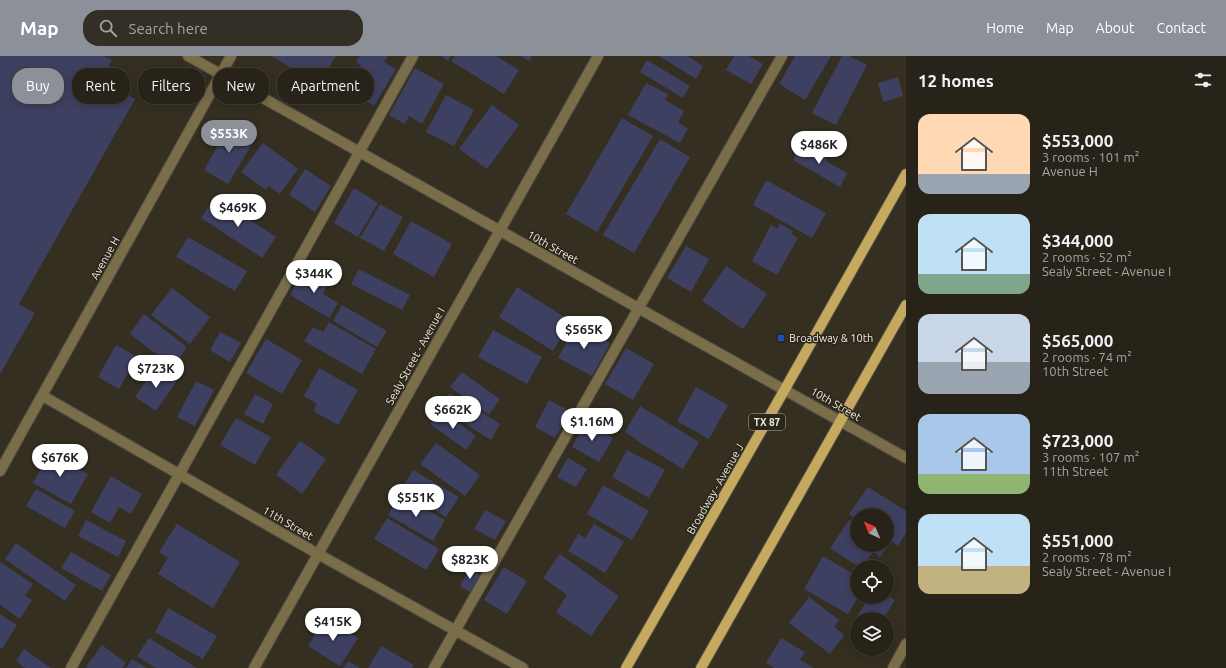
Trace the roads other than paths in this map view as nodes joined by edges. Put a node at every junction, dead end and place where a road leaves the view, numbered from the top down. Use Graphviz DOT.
graph roads {
  1 [pos="188,56"];
  2 [pos="231,56"];
  3 [pos="413,56"];
  4 [pos="598,56"];
  5 [pos="782,56"];
  6 [pos="224,68"];
  7 [pos="213,70"];
  8 [pos="213,88"];
  9 [pos="269,101"];
  10 [pos="359,152"];
  11 [pos="906,174"];
  12 [pos="499,231"];
  13 [pos="906,305"];
  14 [pos="639,309"];
  15 [pos="785,389"];
  16 [pos="43,396"];
  17 [pos="840,421"];
  18 [pos="906,458"];
  19 [pos="0,471"];
  20 [pos="178,474"];
  21 [pos="318,554"];
  22 [pos="455,630"];
  23 [pos="906,644"];
  24 [pos="71,668"];
  25 [pos="254,668"];
  26 [pos="434,668"];
  27 [pos="523,668"];
  28 [pos="626,668"];
  29 [pos="702,668"];
  30 [pos="892,668"];
  1 -- 7 [label="street, 10th Street"];
  2 -- 6 [label="street, Avenue H"];
  3 -- 10 [label="street"];
  4 -- 12 [label="street, Sealy Street - Avenue I"];
  5 -- 14 [label="street"];
  8 -- 16 [label="street, Avenue H"];
  9 -- 10 [label="street, 10th Street"];
  10 -- 12 [label="street, 10th Street"];
  10 -- 20 [label="street"];
  11 -- 15 [label="main road, Broadway - Avenue J / TX 87"];
  12 -- 14 [label="street, 10th Street"];
  12 -- 21 [label="street, Sealy Street - Avenue I"];
  13 -- 17 [label="main road"];
  14 -- 15 [label="street, 10th Street"];
  14 -- 22 [label="street"];
  15 -- 17 [label="street, 10th Street"];
  15 -- 28 [label="main road, Broadway - Avenue J / TX 87"];
  16 -- 19 [label="street, Avenue H"];
  16 -- 20 [label="street, 11th Street"];
  17 -- 18 [label="street, 10th Street"];
  17 -- 29 [label="main road"];
  20 -- 21 [label="street, 11th Street"];
  20 -- 24 [label="street"];
  21 -- 22 [label="street, 11th Street"];
  21 -- 25 [label="street, Sealy Street - Avenue I"];
  22 -- 26 [label="street"];
  22 -- 27 [label="street, 11th Street"];
  23 -- 30 [label="street"];
}
